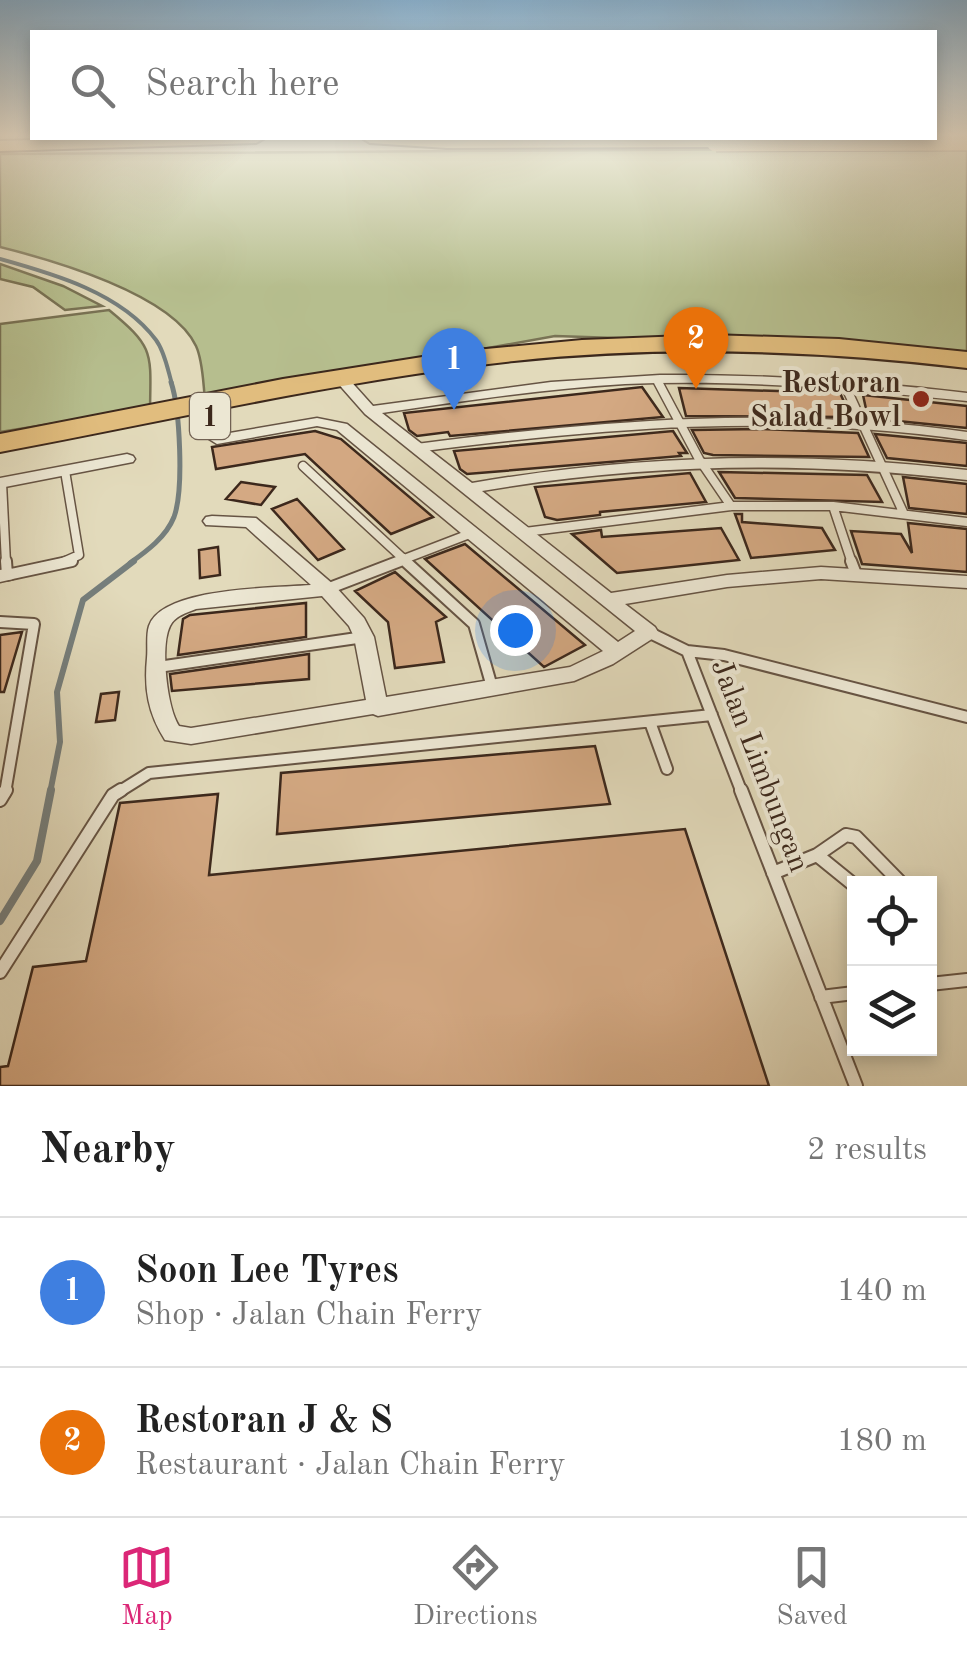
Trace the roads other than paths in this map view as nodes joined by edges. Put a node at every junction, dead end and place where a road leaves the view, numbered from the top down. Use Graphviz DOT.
graph roads {
  1 [pos="967,360"];
  2 [pos="967,372"];
  3 [pos="657,379"];
  4 [pos="844,383"];
  5 [pos="355,394"];
  6 [pos="967,396"];
  7 [pos="679,420"];
  8 [pos="863,422"];
  9 [pos="130,436"];
  10 [pos="967,436"];
  11 [pos="217,439"];
  12 [pos="0,443"];
  13 [pos="417,448"];
  14 [pos="700,459"];
  15 [pos="879,463"];
  16 [pos="303,466"];
  17 [pos="65,470"];
  18 [pos="1,473"];
  19 [pos="449,474"];
  20 [pos="967,474"];
  21 [pos="416,488"];
  22 [pos="468,489"];
  23 [pos="732,506"];
  24 [pos="834,506"];
  25 [pos="903,512"];
  26 [pos="212,520"];
  27 [pos="967,522"];
  28 [pos="2,527"];
  29 [pos="522,532"];
  30 [pos="472,533"];
  31 [pos="404,560"];
  32 [pos="856,574"];
  33 [pos="4,575"];
  34 [pos="967,582"];
  35 [pos="327,589"];
  36 [pos="608,600"];
  37 [pos="0,622"];
  38 [pos="648,632"];
  39 [pos="364,637"];
  40 [pos="687,650"];
  41 [pos="617,652"];
  42 [pos="158,667"];
  43 [pos="493,690"];
  44 [pos="378,708"];
  45 [pos="712,715"];
  46 [pos="967,717"];
  47 [pos="650,722"];
  48 [pos="666,769"];
  49 [pos="0,800"];
  50 [pos="817,856"];
  51 [pos="773,873"];
  52 [pos="894,876"];
  53 [pos="847,880"];
  54 [pos="0,972"];
  55 [pos="967,980"];
  56 [pos="937,983"];
  57 [pos="847,994"];
  58 [pos="821,996"];
  59 [pos="856,1086"];
  1 -- 5 [label="highway, 1"];
  2 -- 5 [label="highway, 1"];
  3 -- 4 [label="street"];
  3 -- 5 [label="street"];
  3 -- 7 [label="lane"];
  4 -- 6 [label="street"];
  4 -- 8 [label="lane"];
  5 -- 9 [label="highway, 1"];
  5 -- 13 [label="street, Jalan Limbungan"];
  7 -- 8 [label="lane"];
  7 -- 13 [label="lane"];
  7 -- 14 [label="lane"];
  8 -- 10 [label="lane"];
  8 -- 15 [label="lane"];
  9 -- 12 [label="highway, 1"];
  9 -- 17 [label="street"];
  9 -- 18 [label="highway, 1"];
  11 -- 21 [label="street"];
  13 -- 19 [label="street, Jalan Limbungan"];
  14 -- 15 [label="street"];
  14 -- 22 [label="street"];
  14 -- 23 [label="lane"];
  15 -- 20 [label="street"];
  15 -- 25 [label="lane"];
  16 -- 31 [label="lane"];
  17 -- 18 [label="street"];
  17 -- 33 [label="lane"];
  18 -- 28 [label="lane"];
  19 -- 21 [label="street"];
  19 -- 22 [label="street, Jalan Limbungan"];
  21 -- 30 [label="street"];
  22 -- 29 [label="street, Jalan Limbungan"];
  23 -- 24 [label="lane"];
  23 -- 29 [label="lane"];
  24 -- 25 [label="lane"];
  24 -- 32 [label="lane"];
  25 -- 27 [label="lane"];
  26 -- 35 [label="street"];
  28 -- 33 [label="lane"];
  29 -- 36 [label="street, Jalan Limbungan"];
  30 -- 31 [label="lane"];
  30 -- 41 [label="street"];
  31 -- 35 [label="lane"];
  31 -- 43 [label="lane"];
  32 -- 34 [label="street"];
  32 -- 36 [label="street"];
  35 -- 39 [label="street"];
  35 -- 42 [label="street"];
  36 -- 38 [label="street, Jalan Limbungan"];
  37 -- 49 [label="lane"];
  38 -- 40 [label="lane, Jalan Limbungan"];
  38 -- 41 [label="street"];
  39 -- 42 [label="lane"];
  39 -- 44 [label="street"];
  40 -- 45 [label="lane, Jalan Limbungan"];
  40 -- 46 [label="lane"];
  41 -- 43 [label="street"];
  42 -- 44 [label="street"];
  43 -- 44 [label="street"];
  45 -- 47 [label="lane"];
  45 -- 51 [label="lane, Jalan Limbungan"];
  47 -- 48 [label="lane"];
  47 -- 54 [label="lane"];
  50 -- 51 [label="lane"];
  50 -- 52 [label="lane"];
  50 -- 53 [label="lane"];
  51 -- 58 [label="lane, Jalan Limbungan"];
  55 -- 56 [label="lane"];
  57 -- 58 [label="lane"];
  58 -- 59 [label="lane, Jalan Limbungan"];
}
